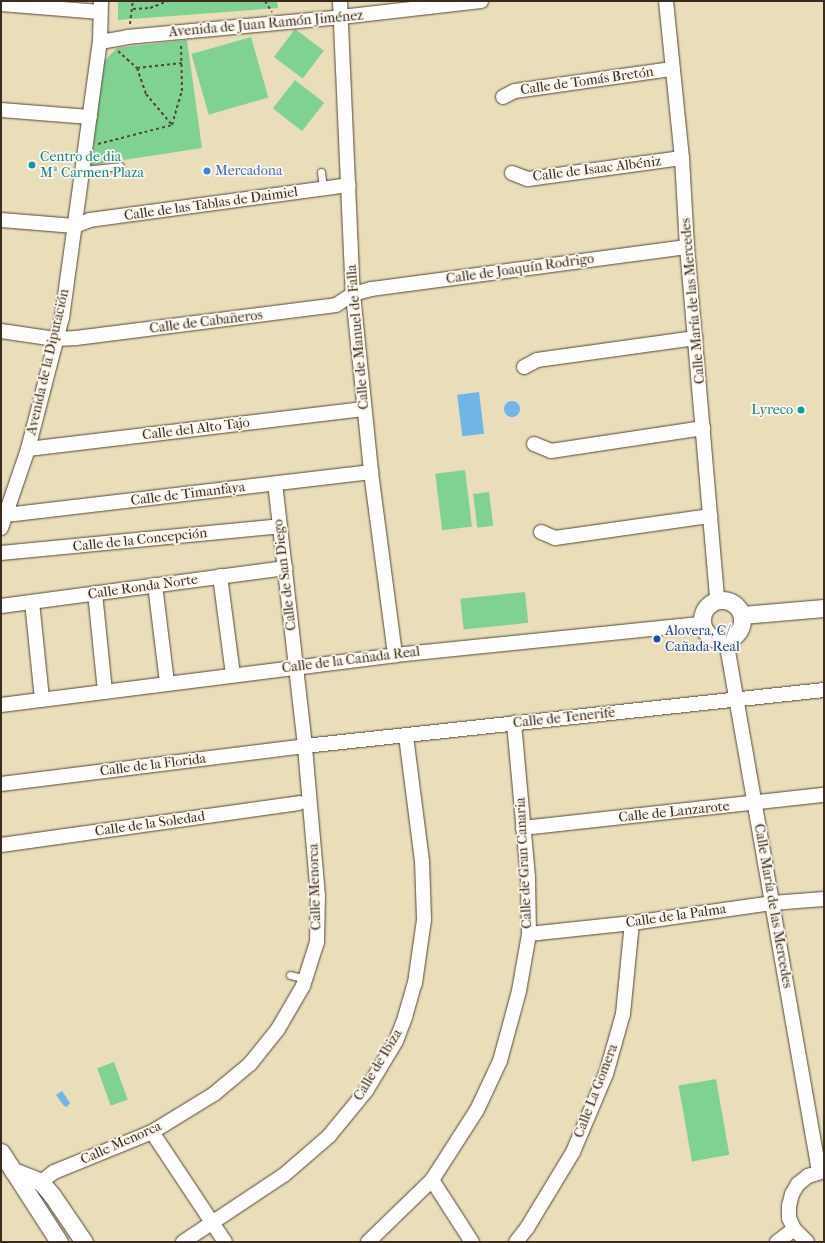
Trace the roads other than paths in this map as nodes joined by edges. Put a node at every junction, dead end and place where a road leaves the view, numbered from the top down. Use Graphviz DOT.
graph roads {
  1 [pos="340,1"];
  2 [pos="481,1"];
  3 [pos="666,1"];
  4 [pos="446,3"];
  5 [pos="1,4"];
  6 [pos="101,6"];
  7 [pos="380,7"];
  8 [pos="341,18"];
  9 [pos="103,41"];
  10 [pos="672,69"];
  11 [pos="503,97"];
  12 [pos="1,110"];
  13 [pos="90,117"];
  14 [pos="682,158"];
  15 [pos="120,166"];
  16 [pos="83,170"];
  17 [pos="321,172"];
  18 [pos="512,173"];
  19 [pos="349,186"];
  20 [pos="323,189"];
  21 [pos="1,220"];
  22 [pos="75,226"];
  23 [pos="687,247"];
  24 [pos="352,294"];
  25 [pos="1,331"];
  26 [pos="695,338"];
  27 [pos="55,339"];
  28 [pos="524,367"];
  29 [pos="364,409"];
  30 [pos="703,428"];
  31 [pos="534,444"];
  32 [pos="28,449"];
  33 [pos="371,472"];
  34 [pos="275,484"];
  35 [pos="6,496"];
  36 [pos="6,515"];
  37 [pos="710,516"];
  38 [pos="280,526"];
  39 [pos="1,528"];
  40 [pos="541,532"];
  41 [pos="1,553"];
  42 [pos="285,568"];
  43 [pos="220,576"];
  44 [pos="155,585"];
  45 [pos="95,593"];
  46 [pos="717,600"];
  47 [pos="32,602"];
  48 [pos="1,606"];
  49 [pos="824,608"];
  50 [pos="742,615"];
  51 [pos="702,624"];
  52 [pos="726,640"];
  53 [pos="395,655"];
  54 [pos="296,666"];
  55 [pos="233,675"];
  56 [pos="167,683"];
  57 [pos="824,690"];
  58 [pos="105,691"];
  59 [pos="42,699"];
  60 [pos="737,700"];
  61 [pos="1,704"];
  62 [pos="514,723"];
  63 [pos="406,736"];
  64 [pos="305,746"];
  65 [pos="1,784"];
  66 [pos="824,795"];
  67 [pos="304,799"];
  68 [pos="755,803"];
  69 [pos="523,828"];
  70 [pos="1,845"];
  71 [pos="824,899"];
  72 [pos="772,903"];
  73 [pos="632,923"];
  74 [pos="529,934"];
  75 [pos="290,975"];
  76 [pos="306,979"];
  77 [pos="152,1132"];
  78 [pos="1,1152"];
  79 [pos="13,1171"];
  80 [pos="821,1171"];
  81 [pos="432,1180"];
  82 [pos="41,1182"];
  83 [pos="212,1223"];
  84 [pos="794,1229"];
  85 [pos="59,1242"];
  86 [pos="84,1242"];
  87 [pos="183,1242"];
  88 [pos="225,1242"];
  89 [pos="368,1242"];
  90 [pos="472,1242"];
  91 [pos="516,1242"];
  92 [pos="777,1242"];
  93 [pos="807,1242"];
  1 -- 8 [label="street, Calle de Manuel de Falla"];
  2 -- 4 [label="street, Avenida de Juan Ramón Jiménez"];
  3 -- 10 [label="street, Calle María de las Mercedes"];
  4 -- 7 [label="street, Avenida de Juan Ramón Jiménez"];
  5 -- 6 [label="street"];
  6 -- 9 [label="street, Avenida de la Diputación"];
  7 -- 8 [label="street, Avenida de Juan Ramón Jiménez"];
  8 -- 9 [label="street, Avenida de Juan Ramón Jiménez"];
  8 -- 19 [label="street, Calle de Manuel de Falla"];
  9 -- 13 [label="street, Avenida de la Diputación"];
  10 -- 11 [label="street, Calle de Tomás Bretón"];
  10 -- 14 [label="street, Calle María de las Mercedes"];
  12 -- 13 [label="street"];
  13 -- 16 [label="street, Avenida de la Diputación"];
  14 -- 18 [label="street, Calle de Isaac Albéniz"];
  14 -- 23 [label="street, Calle María de las Mercedes"];
  15 -- 16 [label="lane"];
  16 -- 22 [label="street, Avenida de la Diputación"];
  17 -- 20 [label="lane"];
  19 -- 20 [label="street, Calle de las Tablas de Daimiel"];
  19 -- 24 [label="street, Calle de Manuel de Falla"];
  20 -- 22 [label="street, Calle de las Tablas de Daimiel"];
  21 -- 22 [label="street"];
  22 -- 27 [label="street, Avenida de la Diputación"];
  23 -- 24 [label="street, Calle de Joaquín Rodrigo"];
  23 -- 26 [label="street, Calle María de las Mercedes"];
  24 -- 27 [label="street, Calle de Cabañeros"];
  24 -- 29 [label="street, Calle de Manuel de Falla"];
  25 -- 27 [label="street, Calle de Cabañeros"];
  26 -- 28 [label="street"];
  26 -- 30 [label="street, Calle María de las Mercedes"];
  27 -- 32 [label="street, Avenida de la Diputación"];
  29 -- 32 [label="street, Calle del Alto Tajo"];
  29 -- 33 [label="street, Calle de Manuel de Falla"];
  30 -- 31 [label="street"];
  30 -- 37 [label="street, Calle María de las Mercedes"];
  32 -- 35 [label="street, Avenida de la Diputación"];
  33 -- 34 [label="street, Calle de Timanfaya"];
  33 -- 53 [label="street, Calle de Manuel de Falla"];
  34 -- 36 [label="street, Calle de Timanfaya"];
  34 -- 38 [label="street, Calle de San Diego"];
  35 -- 36 [label="street, Avenida de la Diputación"];
  36 -- 39 [label="street, Avenida de la Diputación"];
  37 -- 40 [label="street"];
  37 -- 46 [label="street, Calle María de las Mercedes"];
  38 -- 41 [label="street, Calle de la Concepción"];
  38 -- 42 [label="street, Calle de San Diego"];
  42 -- 43 [label="street, Calle Ronda Norte"];
  42 -- 54 [label="street, Calle de San Diego"];
  43 -- 44 [label="street, Calle Ronda Norte"];
  43 -- 55 [label="street"];
  44 -- 45 [label="street, Calle Ronda Norte"];
  44 -- 56 [label="street"];
  45 -- 47 [label="street, Calle Ronda Norte"];
  45 -- 58 [label="street"];
  46 -- 50 [label="street"];
  46 -- 51 [label="street"];
  47 -- 48 [label="street, Calle Ronda Norte"];
  47 -- 59 [label="street"];
  49 -- 50 [label="street"];
  50 -- 52 [label="street"];
  51 -- 52 [label="street"];
  51 -- 53 [label="street, Calle de la Cañada Real"];
  52 -- 60 [label="street, Calle María de las Mercedes"];
  53 -- 54 [label="street, Calle de la Cañada Real"];
  54 -- 55 [label="street, Calle de la Cañada Real"];
  54 -- 64 [label="street, Calle Menorca"];
  55 -- 56 [label="street, Calle de la Cañada Real"];
  56 -- 58 [label="street, Calle de la Cañada Real"];
  57 -- 60 [label="street, Calle de Tenerife"];
  58 -- 59 [label="street, Calle de la Cañada Real"];
  59 -- 61 [label="street, Calle de la Cañada Real"];
  60 -- 62 [label="street, Calle de Tenerife"];
  60 -- 68 [label="street, Calle María de las Mercedes"];
  62 -- 63 [label="street, Calle de Tenerife"];
  62 -- 69 [label="street, Calle de Gran Canaria"];
  63 -- 64 [label="street, Calle de Tenerife"];
  63 -- 83 [label="street, Calle de Ibiza"];
  64 -- 65 [label="street, Calle de la Florida"];
  64 -- 67 [label="street, Calle Menorca"];
  66 -- 68 [label="street, Calle de Lanzarote"];
  67 -- 70 [label="street, Calle de la Soledad"];
  67 -- 76 [label="street, Calle Menorca"];
  68 -- 69 [label="street, Calle de Lanzarote"];
  68 -- 72 [label="street, Calle María de las Mercedes"];
  69 -- 74 [label="street, Calle de Gran Canaria"];
  71 -- 72 [label="street, Calle de la Palma"];
  72 -- 73 [label="street, Calle de la Palma"];
  72 -- 80 [label="street, Calle María de las Mercedes"];
  73 -- 74 [label="street, Calle de la Palma"];
  73 -- 91 [label="street, Calle La Gomera"];
  74 -- 81 [label="street, Calle de Gran Canaria"];
  75 -- 76 [label="lane"];
  76 -- 77 [label="street, Calle Menorca"];
  77 -- 82 [label="street, Calle Menorca"];
  77 -- 83 [label="street"];
  78 -- 79 [label="street"];
  79 -- 82 [label="street"];
  79 -- 85 [label="street"];
  80 -- 84 [label="street"];
  81 -- 89 [label="street, Calle de Gran Canaria"];
  81 -- 90 [label="street"];
  82 -- 86 [label="street"];
  83 -- 87 [label="street, Calle de Ibiza"];
  83 -- 88 [label="street"];
  84 -- 92 [label="street"];
  84 -- 93 [label="street"];
}
